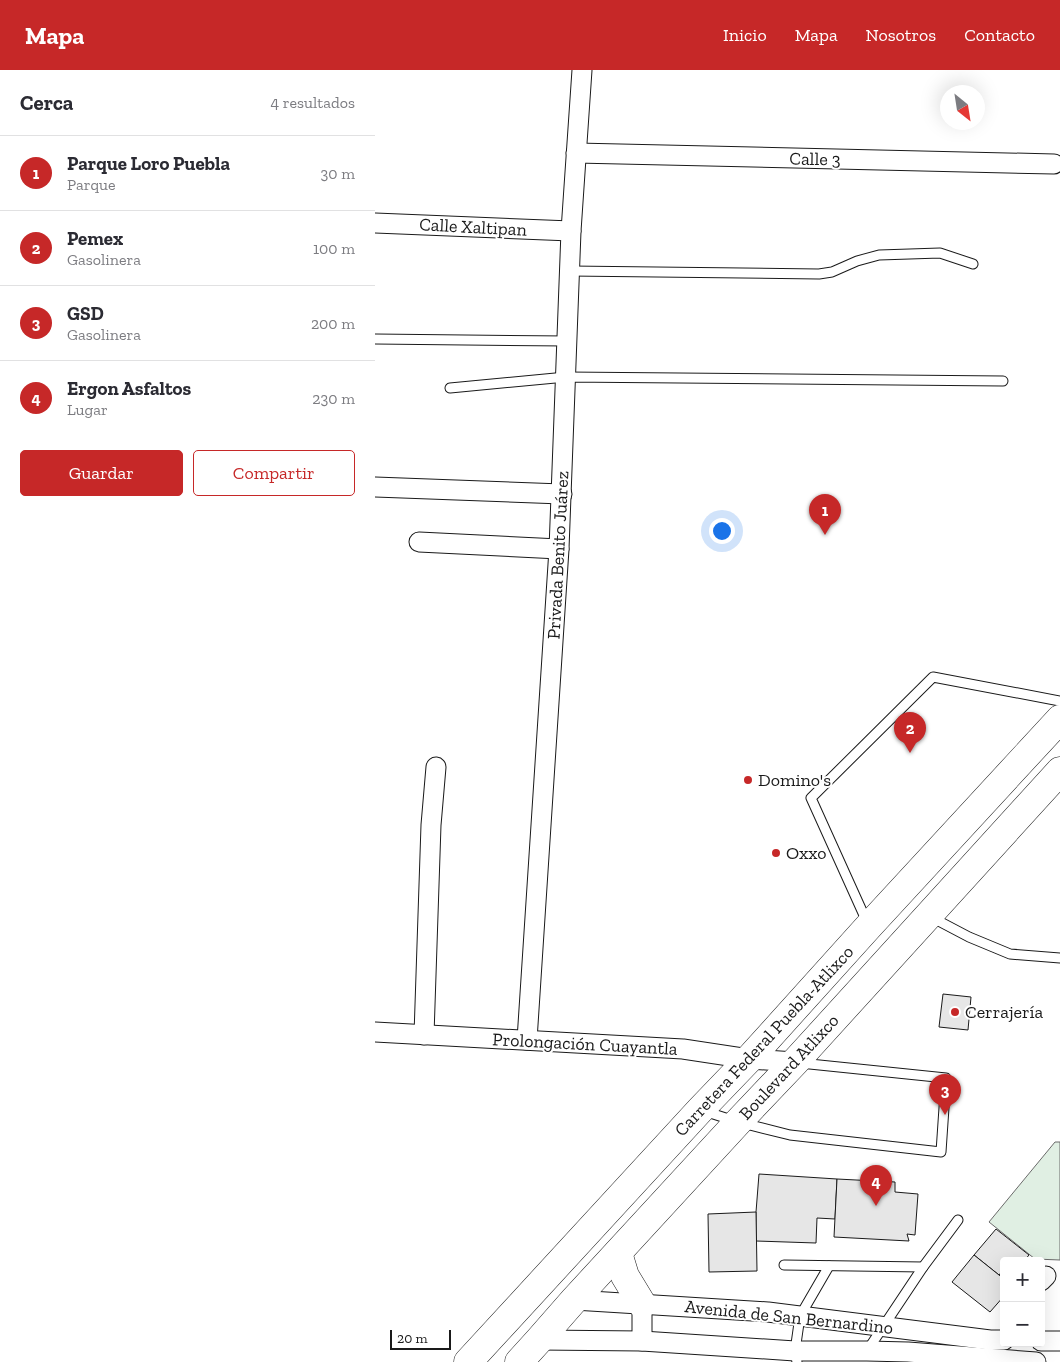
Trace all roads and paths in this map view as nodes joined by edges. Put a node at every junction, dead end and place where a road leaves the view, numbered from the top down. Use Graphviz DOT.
graph roads {
  1 [pos="581,70"];
  2 [pos="576,154"];
  3 [pos="1054,164"];
  4 [pos="375,223"];
  5 [pos="571,231"];
  6 [pos="973,264"];
  7 [pos="570,270"];
  8 [pos="375,339"];
  9 [pos="567,341"];
  10 [pos="566,377"];
  11 [pos="1003,381"];
  12 [pos="450,388"];
  13 [pos="375,487"];
  14 [pos="562,494"];
  15 [pos="419,542"];
  16 [pos="559,549"];
  17 [pos="1060,702"];
  18 [pos="1060,719"];
  19 [pos="436,767"];
  20 [pos="1060,771"];
  21 [pos="927,915"];
  22 [pos="869,926"];
  23 [pos="1060,958"];
  24 [pos="375,1032"];
  25 [pos="423,1036"];
  26 [pos="527,1040"];
  27 [pos="749,1059"];
  28 [pos="795,1062"];
  29 [pos="700,1110"];
  30 [pos="738,1122"];
  31 [pos="958,1220"];
  32 [pos="618,1252"];
  33 [pos="784,1266"];
  34 [pos="829,1266"];
  35 [pos="923,1267"];
  36 [pos="574,1300"];
  37 [pos="642,1304"];
  38 [pos="800,1316"];
  39 [pos="885,1326"];
  40 [pos="539,1340"];
  41 [pos="997,1340"];
  42 [pos="1045,1340"];
  43 [pos="642,1341"];
  44 [pos="1060,1341"];
  45 [pos="867,1351"];
  46 [pos="796,1356"];
  47 [pos="978,1360"];
  48 [pos="468,1362"];
  49 [pos="519,1362"];
  50 [pos="1036,1362"];
  1 -- 2 [label="street, Privada Benito Juárez"];
  2 -- 3 [label="street, Calle 3"];
  2 -- 5 [label="street, Privada Benito Juárez"];
  4 -- 5 [label="street, Calle Xaltipan"];
  5 -- 7 [label="street, Privada Benito Juárez"];
  6 -- 7 [label="lane"];
  7 -- 9 [label="street, Privada Benito Juárez"];
  8 -- 9 [label="lane"];
  9 -- 10 [label="street, Privada Benito Juárez"];
  10 -- 11 [label="lane"];
  10 -- 12 [label="lane"];
  10 -- 14 [label="street, Privada Benito Juárez"];
  13 -- 14 [label="street"];
  14 -- 16 [label="street, Privada Benito Juárez"];
  15 -- 16 [label="street"];
  16 -- 26 [label="street, Privada Benito Juárez"];
  17 -- 22 [label="lane"];
  18 -- 22 [label="main road, Carretera Federal Puebla-Atlixco"];
  19 -- 25 [label="street"];
  20 -- 21 [label="main road, Boulevard Atlixco"];
  21 -- 23 [label="lane"];
  21 -- 28 [label="main road, Boulevard Atlixco"];
  22 -- 27 [label="main road, Carretera Federal Puebla-Atlixco"];
  24 -- 25 [label="street, Prolongación Cuayantla"];
  25 -- 26 [label="street, Prolongación Cuayantla"];
  26 -- 27 [label="street, Prolongación Cuayantla"];
  27 -- 28 [label="street, Prolongación Cuayantla"];
  27 -- 29 [label="main road, Carretera Federal Puebla-Atlixco"];
  28 -- 30 [label="main road, Boulevard Atlixco"];
  28 -- 30 [label="lane"];
  29 -- 30 [label="lane"];
  29 -- 48 [label="main road, Carretera Federal Puebla-Atlixco"];
  30 -- 32 [label="main road, Boulevard Atlixco"];
  31 -- 35 [label="lane"];
  32 -- 36 [label="main road, Boulevard Atlixco"];
  32 -- 37 [label="main road"];
  33 -- 34 [label="lane"];
  34 -- 35 [label="lane"];
  34 -- 38 [label="lane"];
  35 -- 39 [label="lane"];
  36 -- 37 [label="street, Avenida de San Bernardino"];
  36 -- 40 [label="main road, Boulevard Atlixco"];
  37 -- 38 [label="street, Avenida de San Bernardino"];
  37 -- 43 [label="street"];
  38 -- 39 [label="street, Avenida de San Bernardino"];
  38 -- 46 [label="lane"];
  39 -- 41 [label="street, Avenida de San Bernardino"];
  39 -- 45 [label="lane"];
  40 -- 43 [label="street, Avenida de San Bernardino"];
  40 -- 49 [label="main road, Boulevard Atlixco"];
  41 -- 47 [label="street"];
  42 -- 44 [label="street"];
  43 -- 46 [label="street, Avenida de San Bernardino"];
  45 -- 46 [label="street, Avenida de San Bernardino"];
  45 -- 47 [label="street, Avenida de San Bernardino"];
  47 -- 50 [label="street, Avenida de San Bernardino"];
}
